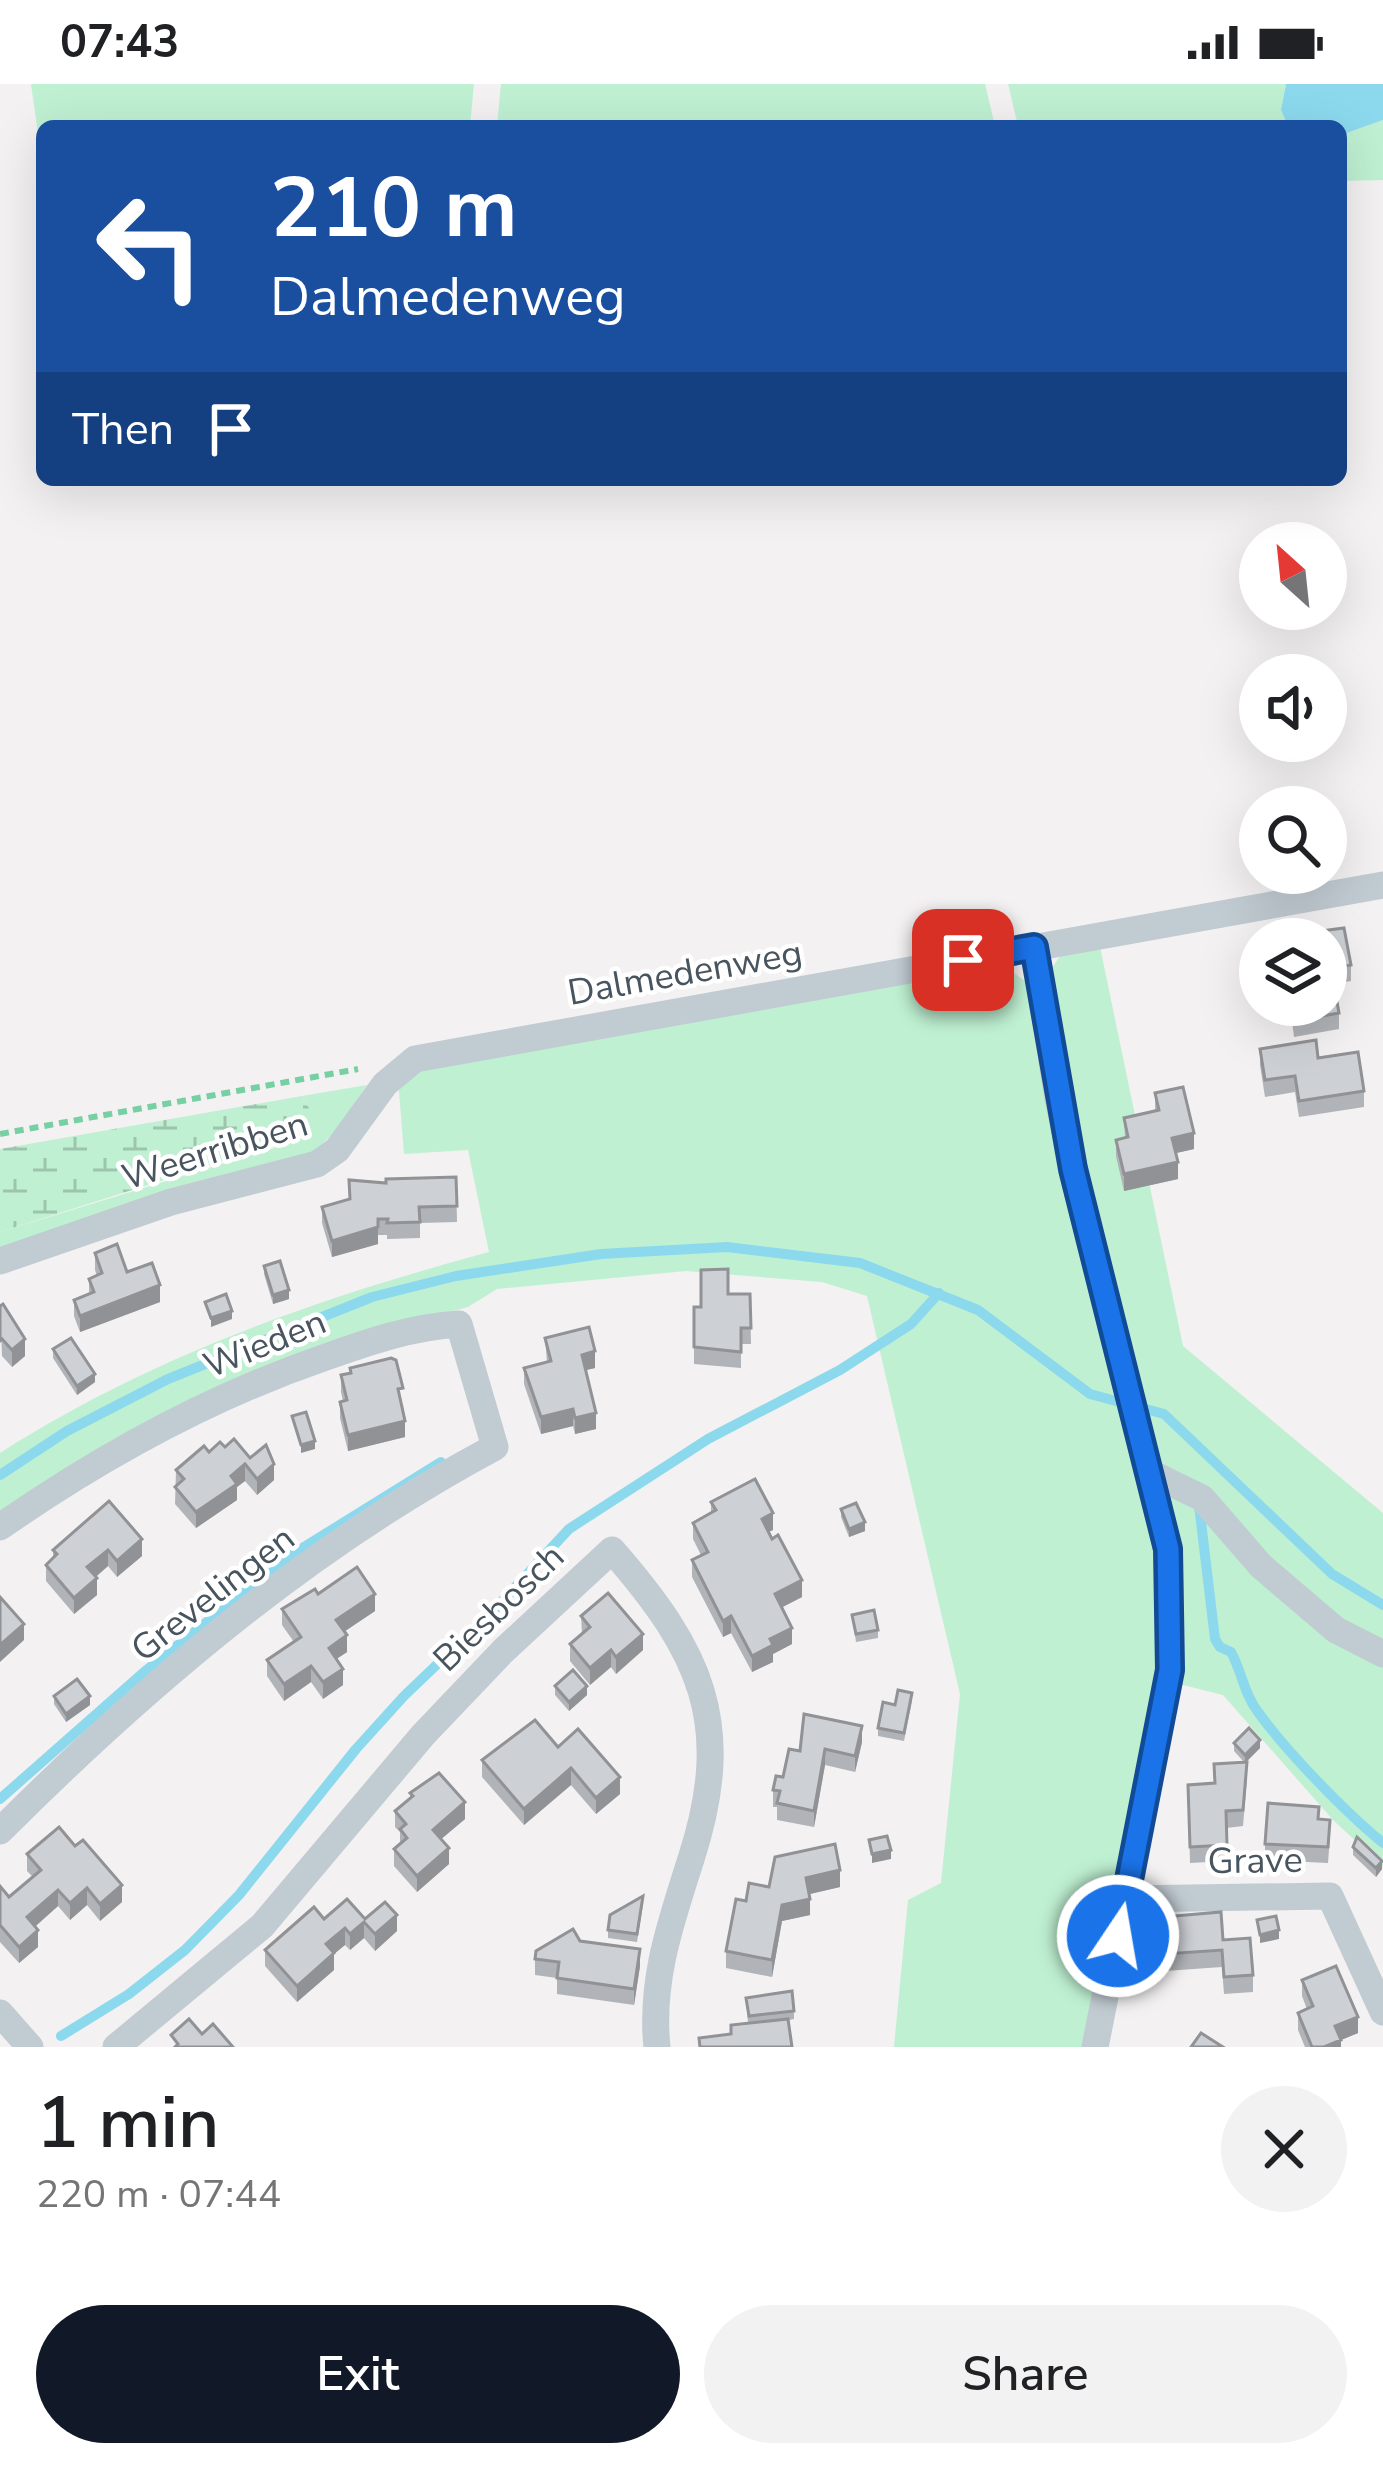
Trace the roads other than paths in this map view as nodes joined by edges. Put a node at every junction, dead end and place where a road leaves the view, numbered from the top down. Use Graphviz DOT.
graph roads {
  1 [pos="1383,885"];
  2 [pos="1034,947"];
  3 [pos="415,1059"];
  4 [pos="0,1261"];
  5 [pos="495,1447"];
  6 [pos="1150,1473"];
  7 [pos="0,1527"];
  8 [pos="1383,1654"];
  9 [pos="0,1831"];
  10 [pos="1125,1899"];
  11 [pos="1383,2012"];
  12 [pos="0,2013"];
  13 [pos="30,2047"];
  14 [pos="116,2047"];
  15 [pos="657,2047"];
  16 [pos="1095,2047"];
  1 -- 2 [label="street, Dalmedenweg"];
  2 -- 3 [label="street, Dalmedenweg"];
  2 -- 6 [label="street"];
  3 -- 4 [label="street, Weerribben"];
  5 -- 7 [label="street, Wieden"];
  5 -- 9 [label="street, Grevelingen"];
  6 -- 8 [label="street"];
  6 -- 10 [label="street"];
  10 -- 11 [label="street, Grave"];
  10 -- 16 [label="street"];
  12 -- 13 [label="street"];
  14 -- 15 [label="street, Biesbosch"];
}
